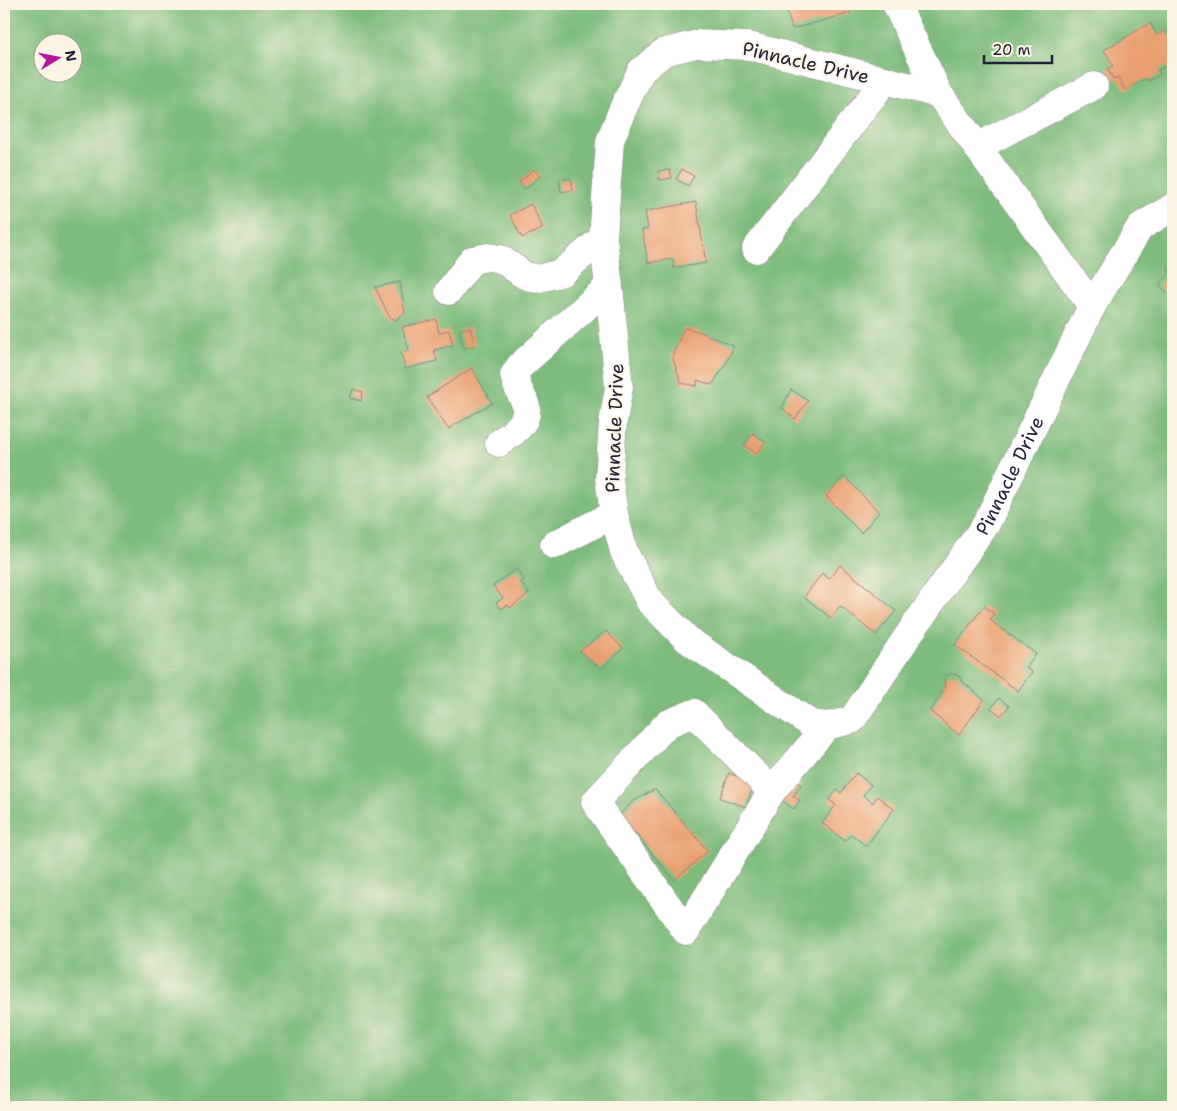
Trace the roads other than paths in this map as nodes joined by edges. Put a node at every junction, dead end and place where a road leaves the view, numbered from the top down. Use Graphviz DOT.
graph roads {
  1 [pos="896,4"];
  2 [pos="885,80"];
  3 [pos="1094,86"];
  4 [pos="939,94"];
  5 [pos="977,147"];
  6 [pos="1173,207"];
  7 [pos="603,238"];
  8 [pos="756,248"];
  9 [pos="610,286"];
  10 [pos="449,291"];
  11 [pos="1092,306"];
  12 [pos="499,444"];
  13 [pos="614,514"];
  14 [pos="554,545"];
  15 [pos="827,726"];
  16 [pos="772,791"];
  1 -- 4 [label="street"];
  2 -- 4 [label="street, Pinnacle Drive"];
  2 -- 7 [label="street, Pinnacle Drive"];
  2 -- 8 [label="street"];
  3 -- 5 [label="street"];
  4 -- 5 [label="street"];
  5 -- 11 [label="street"];
  6 -- 11 [label="street, Pinnacle Drive"];
  7 -- 9 [label="street, Pinnacle Drive"];
  7 -- 10 [label="street"];
  9 -- 12 [label="street"];
  9 -- 13 [label="street, Pinnacle Drive"];
  11 -- 15 [label="street, Pinnacle Drive"];
  13 -- 14 [label="street"];
  13 -- 15 [label="street, Pinnacle Drive"];
  15 -- 16 [label="street"];
  16 -- 16 [label="street"];
}
